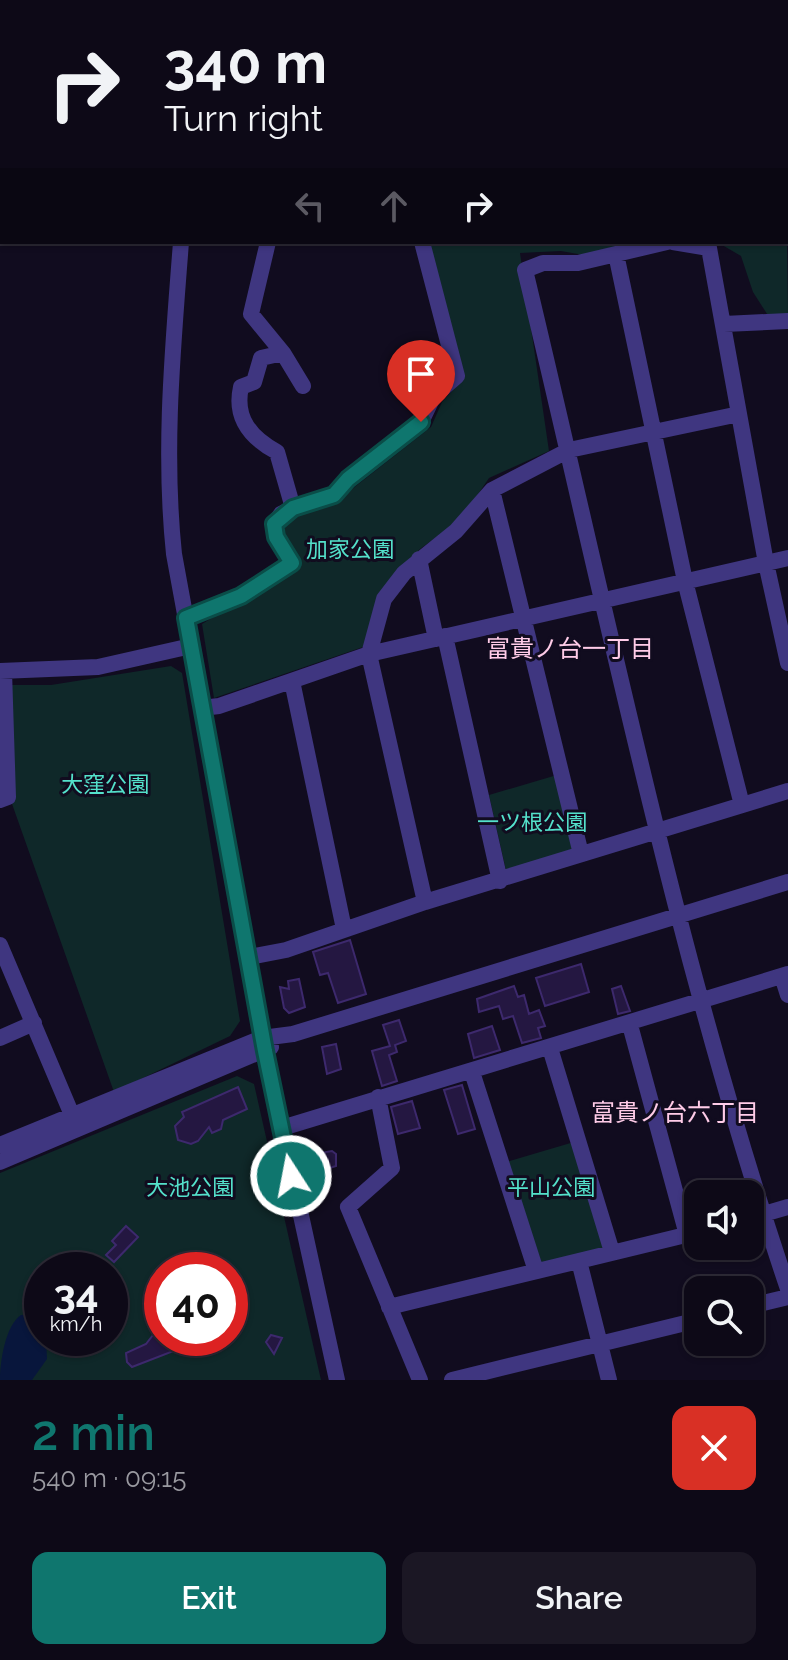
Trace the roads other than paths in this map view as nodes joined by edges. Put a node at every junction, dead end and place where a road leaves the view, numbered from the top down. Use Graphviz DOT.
graph roads {
  1 [pos="181,244"];
  2 [pos="268,244"];
  3 [pos="423,244"];
  4 [pos="658,244"];
  5 [pos="685,244"];
  6 [pos="616,254"];
  7 [pos="788,321"];
  8 [pos="724,324"];
  9 [pos="283,353"];
  10 [pos="303,386"];
  11 [pos="739,414"];
  12 [pos="653,432"];
  13 [pos="569,450"];
  14 [pos="492,490"];
  15 [pos="293,508"];
  16 [pos="788,558"];
  17 [pos="419,559"];
  18 [pos="766,563"];
  19 [pos="685,581"];
  20 [pos="602,600"];
  21 [pos="186,618"];
  22 [pos="523,619"];
  23 [pos="440,638"];
  24 [pos="191,646"];
  25 [pos="369,654"];
  26 [pos="788,663"];
  27 [pos="2,671"];
  28 [pos="292,681"];
  29 [pos="202,708"];
  30 [pos="3,782"];
  31 [pos="788,791"];
  32 [pos="0,800"];
  33 [pos="742,805"];
  34 [pos="658,832"];
  35 [pos="581,854"];
  36 [pos="500,881"];
  37 [pos="788,882"];
  38 [pos="425,902"];
  39 [pos="678,916"];
  40 [pos="344,929"];
  41 [pos="0,945"];
  42 [pos="249,957"];
  43 [pos="785,975"];
  44 [pos="788,995"];
  45 [pos="703,1001"];
  46 [pos="34,1023"];
  47 [pos="630,1025"];
  48 [pos="0,1038"];
  49 [pos="264,1044"];
  50 [pos="550,1048"];
  51 [pos="472,1072"];
  52 [pos="378,1097"];
  53 [pos="72,1115"];
  54 [pos="282,1128"];
  55 [pos="0,1145"];
  56 [pos="0,1162"];
  57 [pos="747,1180"];
  58 [pos="684,1207"];
  59 [pos="788,1207"];
  60 [pos="764,1214"];
  61 [pos="764,1235"];
  62 [pos="684,1236"];
  63 [pos="612,1252"];
  64 [pos="579,1261"];
  65 [pos="536,1271"];
  66 [pos="788,1289"];
  67 [pos="788,1297"];
  68 [pos="764,1303"];
  69 [pos="389,1307"];
  70 [pos="684,1323"];
  71 [pos="600,1344"];
  72 [pos="337,1380"];
  73 [pos="420,1380"];
  74 [pos="452,1380"];
  75 [pos="609,1380"];
  1 -- 21 [label="street"];
  2 -- 9 [label="street"];
  3 -- 15 [label="street"];
  4 -- 6 [label="street"];
  5 -- 8 [label="street"];
  6 -- 12 [label="street"];
  6 -- 13 [label="street"];
  7 -- 8 [label="street"];
  8 -- 11 [label="street"];
  9 -- 10 [label="street"];
  9 -- 15 [label="street"];
  11 -- 12 [label="street"];
  11 -- 18 [label="street"];
  12 -- 13 [label="street"];
  12 -- 19 [label="street"];
  13 -- 14 [label="street"];
  13 -- 20 [label="street"];
  14 -- 17 [label="street"];
  14 -- 22 [label="street"];
  15 -- 21 [label="street"];
  16 -- 18 [label="street"];
  17 -- 23 [label="street"];
  17 -- 25 [label="street"];
  18 -- 19 [label="street"];
  18 -- 26 [label="street"];
  19 -- 20 [label="street"];
  19 -- 33 [label="street"];
  20 -- 22 [label="street"];
  20 -- 34 [label="street"];
  21 -- 24 [label="street"];
  22 -- 23 [label="street"];
  22 -- 35 [label="street"];
  23 -- 25 [label="street"];
  23 -- 36 [label="street"];
  24 -- 27 [label="street"];
  24 -- 29 [label="street"];
  25 -- 28 [label="street"];
  25 -- 38 [label="street"];
  27 -- 30 [label="street"];
  28 -- 29 [label="street"];
  28 -- 40 [label="street"];
  29 -- 42 [label="street"];
  30 -- 32 [label="street"];
  31 -- 33 [label="street"];
  33 -- 34 [label="street"];
  34 -- 35 [label="street"];
  34 -- 39 [label="street"];
  35 -- 36 [label="street"];
  36 -- 38 [label="street"];
  37 -- 39 [label="street"];
  38 -- 40 [label="street"];
  39 -- 45 [label="street"];
  39 -- 49 [label="street"];
  40 -- 42 [label="street"];
  41 -- 46 [label="street"];
  42 -- 49 [label="street"];
  43 -- 44 [label="street"];
  43 -- 45 [label="street"];
  45 -- 47 [label="street"];
  45 -- 57 [label="street"];
  46 -- 48 [label="street"];
  46 -- 53 [label="street"];
  47 -- 50 [label="street"];
  47 -- 58 [label="street"];
  49 -- 53 [label="street"];
  49 -- 54 [label="street"];
  49 -- 56 [label="street"];
  50 -- 51 [label="street"];
  50 -- 63 [label="street"];
  51 -- 52 [label="street"];
  51 -- 65 [label="street"];
  52 -- 54 [label="street"];
  52 -- 69 [label="street"];
  53 -- 55 [label="street"];
  54 -- 72 [label="street"];
  59 -- 60 [label="street"];
  61 -- 66 [label="street"];
  62 -- 63 [label="street"];
  63 -- 64 [label="street"];
  64 -- 65 [label="street"];
  64 -- 71 [label="street"];
  65 -- 69 [label="street"];
  67 -- 68 [label="street"];
  69 -- 73 [label="street"];
  70 -- 71 [label="street"];
  71 -- 74 [label="street"];
  71 -- 75 [label="street"];
}
